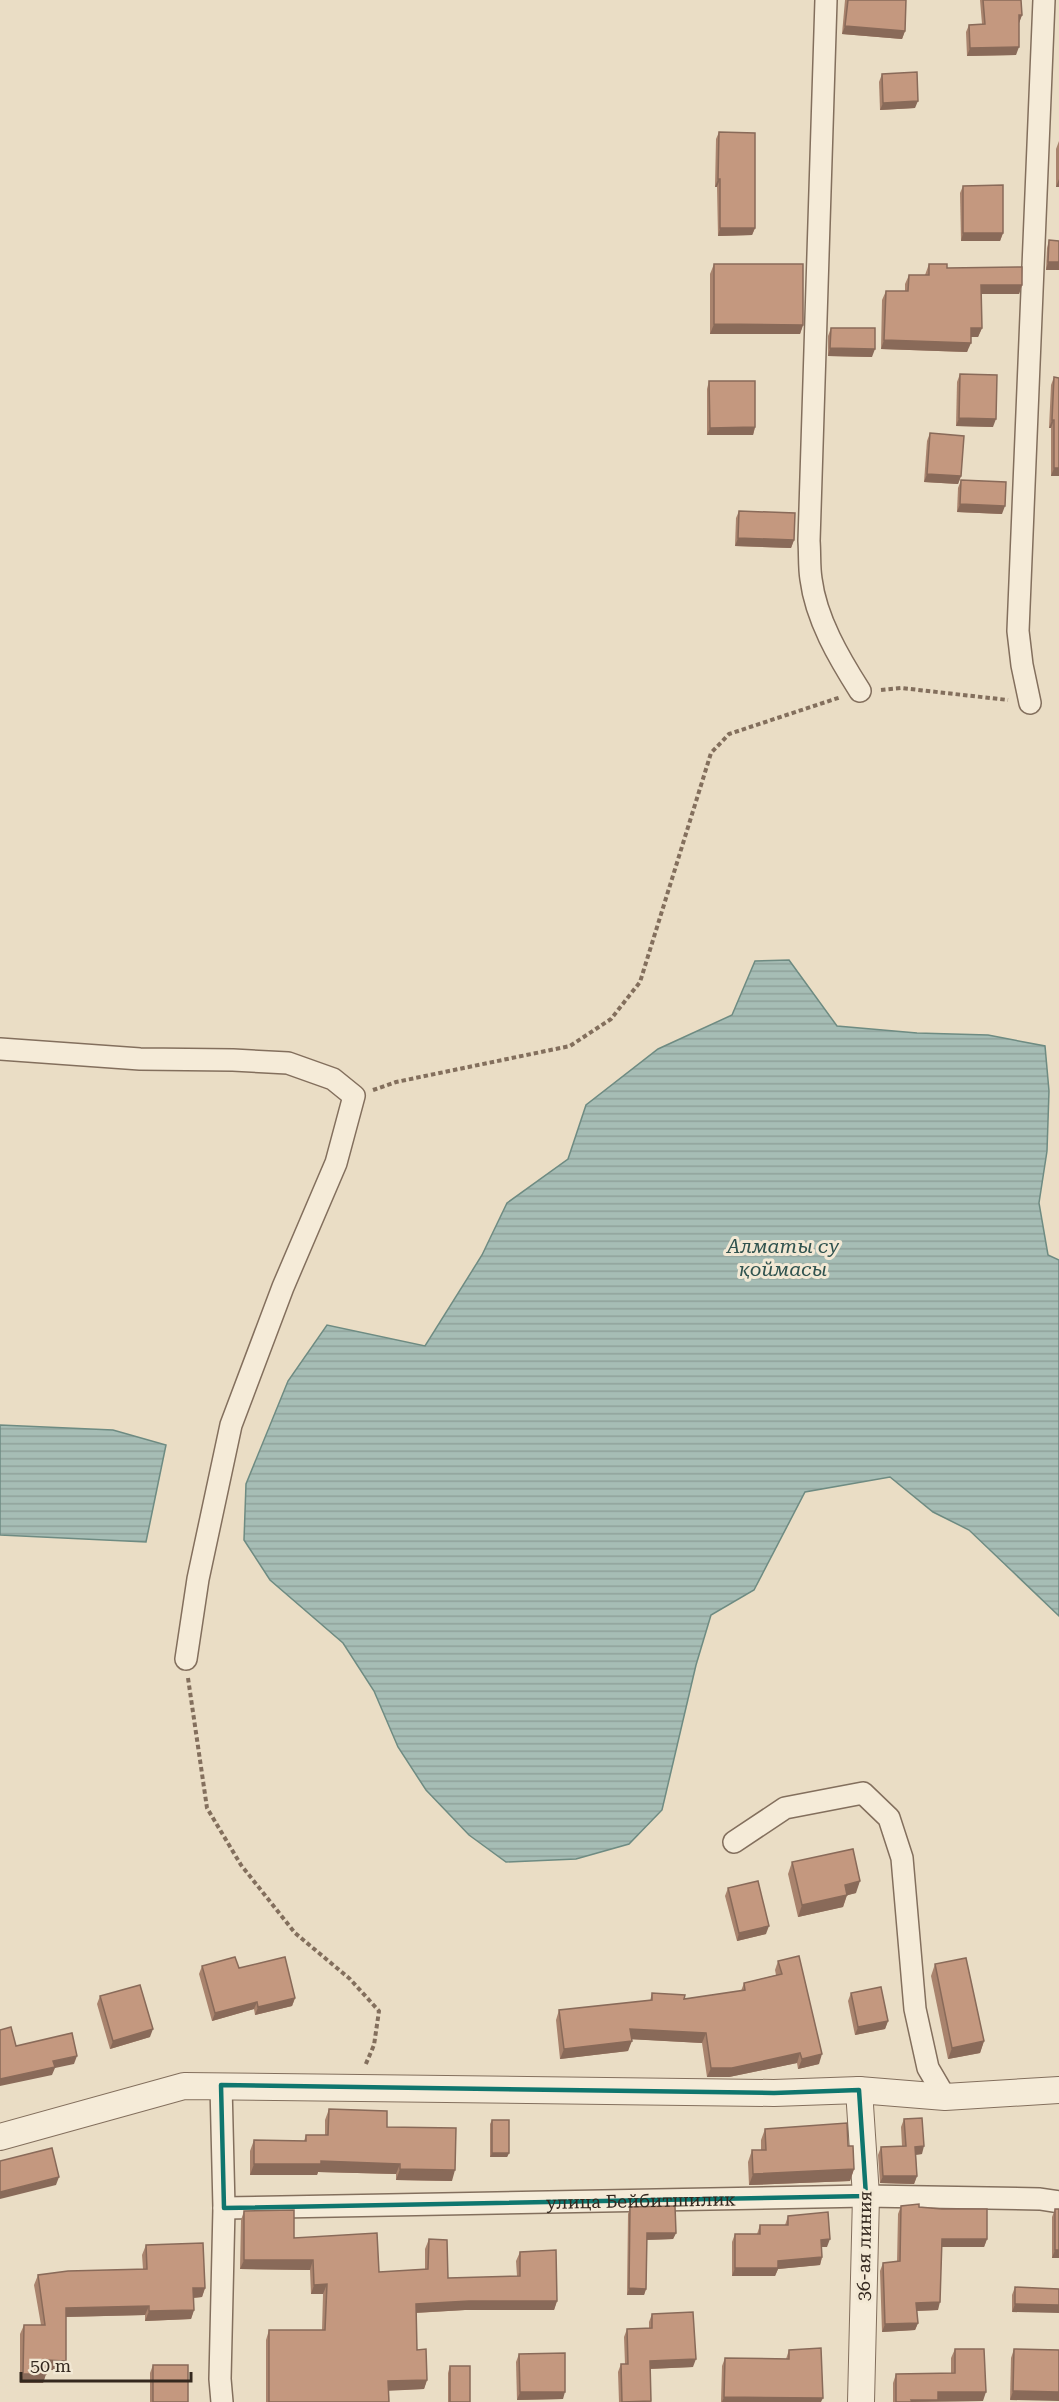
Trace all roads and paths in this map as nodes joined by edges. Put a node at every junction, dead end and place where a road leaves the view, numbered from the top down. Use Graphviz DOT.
graph roads {
  1 [pos="826,0"];
  2 [pos="1044,0"];
  3 [pos="860,691"];
  4 [pos="1030,703"];
  5 [pos="0,1049"];
  6 [pos="396,1082"];
  7 [pos="186,1659"];
  8 [pos="734,1842"];
  9 [pos="221,2085"];
  10 [pos="355,2087"];
  11 [pos="859,2090"];
  12 [pos="1059,2090"];
  13 [pos="945,2097"];
  14 [pos="0,2137"];
  15 [pos="866,2196"];
  16 [pos="1059,2202"];
  17 [pos="224,2208"];
  18 [pos="222,2402"];
  19 [pos="861,2402"];
  1 -- 3 [label="street"];
  2 -- 4 [label="street"];
  3 -- 4 [label="path"];
  3 -- 6 [label="path"];
  5 -- 7 [label="street"];
  7 -- 10 [label="path"];
  8 -- 13 [label="street"];
  9 -- 10 [label="street"];
  9 -- 14 [label="street"];
  9 -- 17 [label="street"];
  10 -- 11 [label="street"];
  11 -- 13 [label="street"];
  11 -- 15 [label="street, 36-ая линия"];
  12 -- 13 [label="street"];
  15 -- 16 [label="street, улица Бейбитшилик"];
  15 -- 17 [label="street, улица Бейбитшилик"];
  15 -- 19 [label="street, 36-ая линия"];
  17 -- 18 [label="street"];
}
